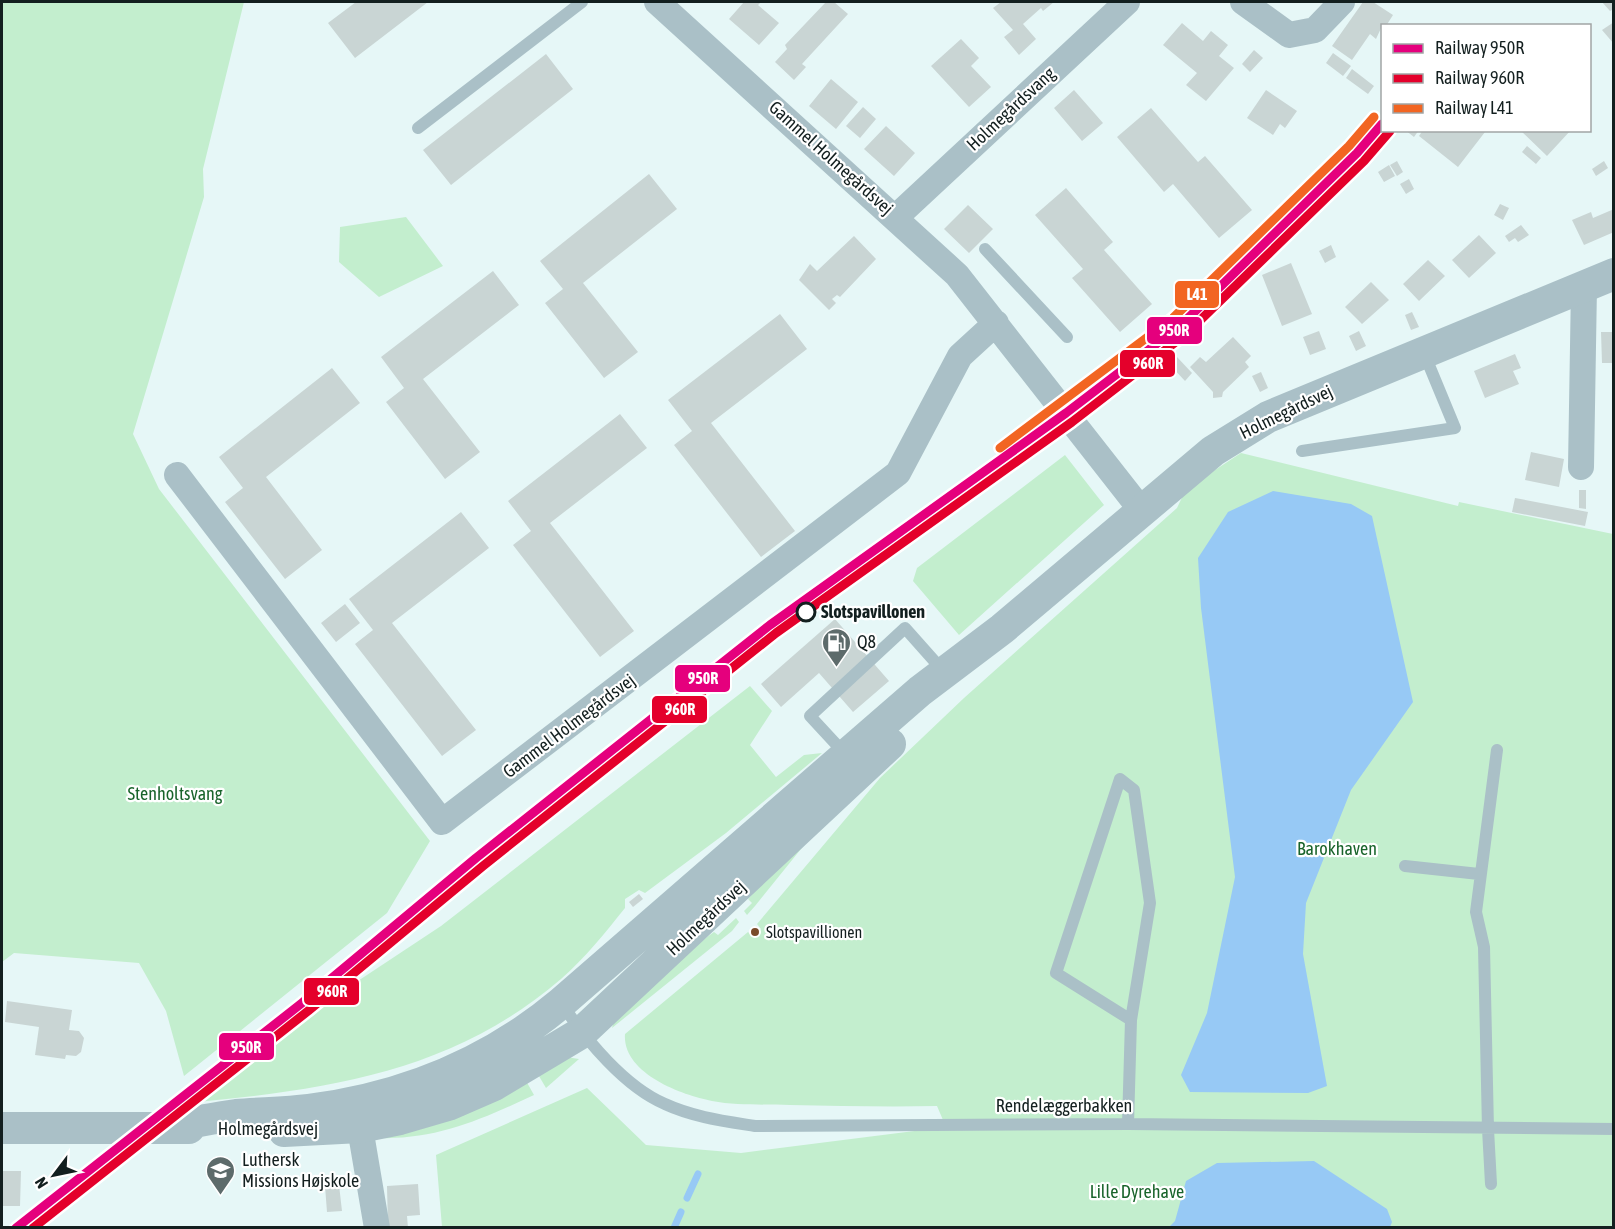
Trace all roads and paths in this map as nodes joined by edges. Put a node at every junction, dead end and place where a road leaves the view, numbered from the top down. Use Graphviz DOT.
graph roads {
  1 [pos="582,2"];
  2 [pos="657,2"];
  3 [pos="1127,2"];
  4 [pos="1243,2"];
  5 [pos="1342,2"];
  6 [pos="418,128"];
  7 [pos="896,217"];
  8 [pos="985,249"];
  9 [pos="1614,274"];
  10 [pos="1584,286"];
  11 [pos="996,323"];
  12 [pos="1067,337"];
  13 [pos="1423,352"];
  14 [pos="1302,451"];
  15 [pos="1581,467"];
  16 [pos="177,476"];
  17 [pos="1142,511"];
  18 [pos="950,677"];
  19 [pos="1497,750"];
  20 [pos="854,763"];
  21 [pos="1405,867"];
  22 [pos="1479,874"];
  23 [pos="561,1003"];
  24 [pos="1131,1020"];
  25 [pos="581,1033"];
  26 [pos="358,1114"];
  27 [pos="1128,1124"];
  28 [pos="2,1128"];
  29 [pos="1488,1129"];
  30 [pos="1614,1129"];
  31 [pos="1491,1184"];
  32 [pos="377,1227"];
  1 -- 6 [label="lane"];
  2 -- 7 [label="street, Gammel Holmegårdsvej"];
  3 -- 7 [label="street, Holmegårdsvang"];
  4 -- 5 [label="street"];
  7 -- 11 [label="street, Gammel Holmegårdsvej"];
  8 -- 12 [label="lane"];
  9 -- 10 [label="street, Holmegårdsvej"];
  10 -- 13 [label="street, Holmegårdsvej"];
  10 -- 15 [label="street"];
  11 -- 16 [label="street, Gammel Holmegårdsvej"];
  11 -- 17 [label="street, Gammel Holmegårdsvej"];
  13 -- 14 [label="lane"];
  13 -- 17 [label="street, Holmegårdsvej"];
  17 -- 18 [label="street, Holmegårdsvej"];
  18 -- 20 [label="street, Holmegårdsvej"];
  18 -- 20 [label="lane"];
  19 -- 22 [label="lane"];
  20 -- 23 [label="street, Holmegårdsvej"];
  20 -- 25 [label="street, Holmegårdsvej"];
  21 -- 22 [label="lane"];
  22 -- 29 [label="lane"];
  23 -- 25 [label="lane, Rendelæggerbakken"];
  23 -- 26 [label="street, Holmegårdsvej"];
  24 -- 24 [label="lane"];
  24 -- 27 [label="lane"];
  25 -- 26 [label="street, Holmegårdsvej"];
  25 -- 27 [label="lane, Rendelæggerbakken"];
  26 -- 28 [label="street, Holmegårdsvej"];
  26 -- 32 [label="street"];
  27 -- 29 [label="lane, Rendelæggerbakken"];
  29 -- 30 [label="lane, Rendelæggerbakken"];
  29 -- 31 [label="lane"];
}
